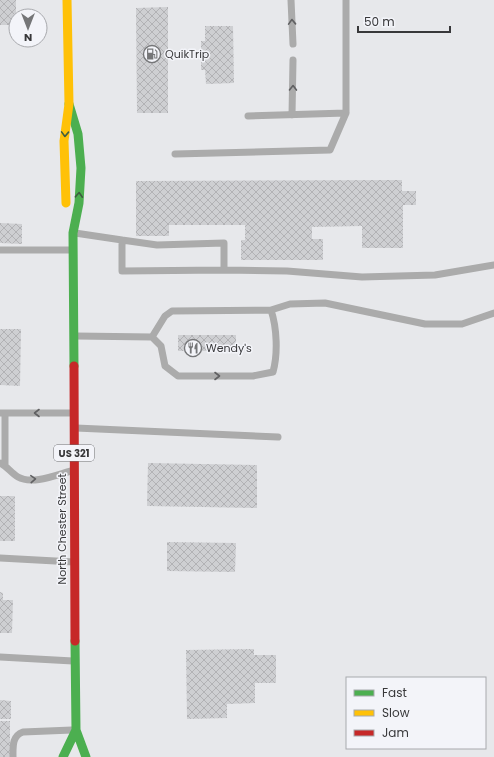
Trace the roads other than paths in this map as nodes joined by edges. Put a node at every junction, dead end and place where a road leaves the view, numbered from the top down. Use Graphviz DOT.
graph roads {
  1 [pos="67,0"];
  2 [pos="291,0"];
  3 [pos="346,0"];
  4 [pos="293,44"];
  5 [pos="293,60"];
  6 [pos="69,104"];
  7 [pos="346,113"];
  8 [pos="292,115"];
  9 [pos="248,116"];
  10 [pos="174,154"];
  11 [pos="73,233"];
  12 [pos="122,240"];
  13 [pos="0,250"];
  14 [pos="73,250"];
  15 [pos="494,265"];
  16 [pos="224,270"];
  17 [pos="271,310"];
  18 [pos="494,313"];
  19 [pos="74,336"];
  20 [pos="152,337"];
  21 [pos="3,413"];
  22 [pos="74,413"];
  23 [pos="74,428"];
  24 [pos="278,437"];
  25 [pos="2,464"];
  26 [pos="74,470"];
  27 [pos="0,558"];
  28 [pos="74,562"];
  29 [pos="0,657"];
  30 [pos="75,661"];
  31 [pos="76,730"];
  32 [pos="13,757"];
  33 [pos="63,757"];
  34 [pos="86,757"];
  1 -- 6 [label="highway, North Chester Street / US 321"];
  4 -- 2 [label="lane, one-way"];
  3 -- 7 [label="lane"];
  8 -- 5 [label="lane, one-way"];
  6 -- 11 [label="highway, North Chester Street / US 321, one-way"];
  11 -- 6 [label="highway, North Chester Street / US 321, one-way"];
  7 -- 8 [label="lane"];
  7 -- 10 [label="lane"];
  8 -- 9 [label="lane"];
  11 -- 12 [label="lane"];
  11 -- 14 [label="highway, North Chester Street / US 321"];
  12 -- 16 [label="lane"];
  12 -- 16 [label="lane"];
  13 -- 14 [label="lane"];
  14 -- 19 [label="highway, North Chester Street / US 321"];
  15 -- 16 [label="lane"];
  17 -- 18 [label="lane"];
  17 -- 20 [label="lane"];
  20 -- 17 [label="lane, one-way"];
  19 -- 20 [label="lane"];
  19 -- 22 [label="highway, North Chester Street / US 321"];
  22 -- 21 [label="lane, one-way"];
  21 -- 25 [label="lane"];
  22 -- 23 [label="highway, North Chester Street / US 321"];
  23 -- 24 [label="lane"];
  23 -- 26 [label="highway, North Chester Street / US 321"];
  25 -- 26 [label="lane, one-way"];
  26 -- 28 [label="highway, North Chester Street / US 321"];
  27 -- 28 [label="lane"];
  28 -- 30 [label="highway, North Chester Street / US 321"];
  29 -- 30 [label="lane"];
  30 -- 31 [label="highway, North Chester Street / US 321"];
  31 -- 32 [label="lane"];
  31 -- 33 [label="highway, North Chester Street / US 321"];
  31 -- 34 [label="highway, North Chester Street / US 321"];
}
